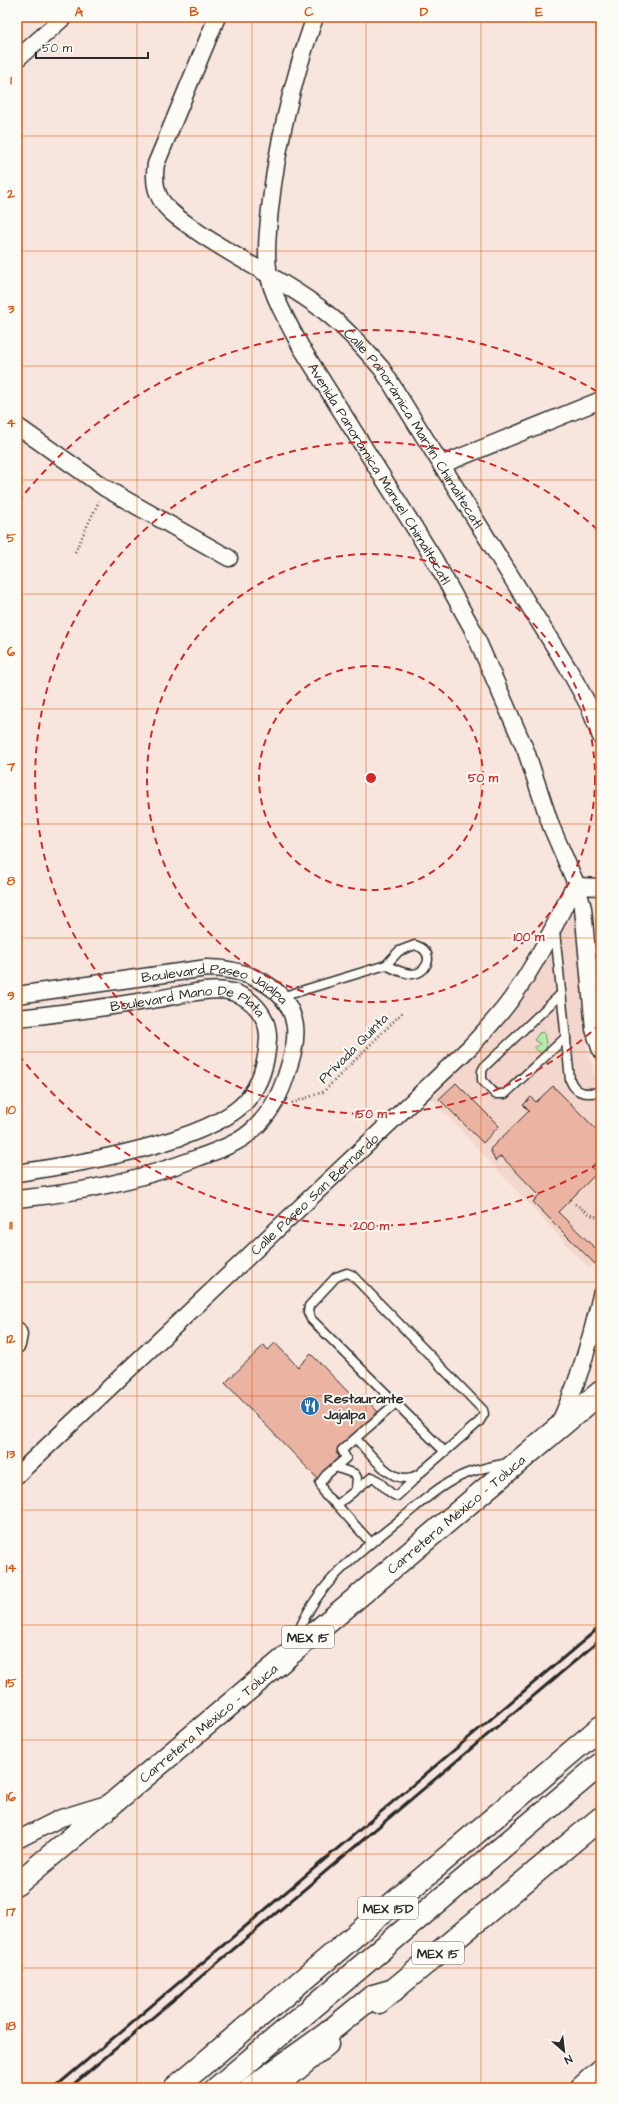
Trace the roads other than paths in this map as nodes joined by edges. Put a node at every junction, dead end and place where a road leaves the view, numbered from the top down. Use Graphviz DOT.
graph roads {
  1 [pos="64,17"];
  2 [pos="218,17"];
  3 [pos="315,17"];
  4 [pos="17,59"];
  5 [pos="268,276"];
  6 [pos="601,400"];
  7 [pos="17,426"];
  8 [pos="441,465"];
  9 [pos="229,558"];
  10 [pos="601,737"];
  11 [pos="577,886"];
  12 [pos="601,888"];
  13 [pos="554,924"];
  14 [pos="386,965"];
  15 [pos="36,992"];
  16 [pos="561,994"];
  17 [pos="17,995"];
  18 [pos="281,997"];
  19 [pos="38,1017"];
  20 [pos="17,1018"];
  21 [pos="566,1037"];
  22 [pos="601,1052"];
  23 [pos="601,1092"];
  24 [pos="160,1144"];
  25 [pos="169,1169"];
  26 [pos="17,1173"];
  27 [pos="17,1199"];
  28 [pos="601,1295"];
  29 [pos="17,1330"];
  30 [pos="17,1345"];
  31 [pos="601,1392"];
  32 [pos="396,1403"];
  33 [pos="556,1430"];
  34 [pos="356,1439"];
  35 [pos="444,1451"];
  36 [pos="520,1460"];
  37 [pos="335,1467"];
  38 [pos="420,1474"];
  39 [pos="17,1475"];
  40 [pos="356,1488"];
  41 [pos="337,1505"];
  42 [pos="371,1543"];
  43 [pos="292,1651"];
  44 [pos="601,1727"];
  45 [pos="601,1764"];
  46 [pos="113,1802"];
  47 [pos="601,1818"];
  48 [pos="17,1840"];
  49 [pos="17,1884"];
  50 [pos="394,1990"];
  51 [pos="601,2069"];
  52 [pos="175,2088"];
  53 [pos="217,2088"];
  54 [pos="251,2088"];
  55 [pos="274,2088"];
  56 [pos="580,2088"];
  1 -- 4 [label="street"];
  2 -- 5 [label="street, Calle Panorámica Martin Chimaltecatl"];
  3 -- 5 [label="street"];
  5 -- 8 [label="street, Calle Panorámica Martin Chimaltecatl"];
  5 -- 11 [label="street, Avenida Panorámica Manuel Chimaltecatl"];
  6 -- 8 [label="street"];
  7 -- 9 [label="street"];
  8 -- 10 [label="street, Calle Panorámica Martin Chimaltecatl"];
  11 -- 12 [label="street"];
  11 -- 13 [label="street, Calle Paseo San Bernardo"];
  11 -- 22 [label="street, Avenida Panorámica Manuel Chimaltecatl"];
  13 -- 16 [label="lane"];
  13 -- 39 [label="street, Calle Paseo San Bernardo"];
  14 -- 14 [label="lane"];
  14 -- 18 [label="lane"];
  15 -- 17 [label="street, Boulevard Paseo Jajalpa"];
  15 -- 18 [label="street, Boulevard Paseo Jajalpa"];
  15 -- 19 [label="street"];
  16 -- 21 [label="lane"];
  16 -- 21 [label="lane"];
  18 -- 25 [label="street, Boulevard Paseo Jajalpa"];
  19 -- 20 [label="street, Boulevard Mano De Plata"];
  19 -- 24 [label="street, Boulevard Mano De Plata"];
  21 -- 23 [label="lane"];
  24 -- 25 [label="street"];
  24 -- 26 [label="street, Boulevard Mano De Plata"];
  25 -- 27 [label="street, Boulevard Paseo Jajalpa"];
  28 -- 33 [label="street"];
  29 -- 30 [label="street"];
  31 -- 33 [label="main road, Carretera México - Toluca / MEX 15"];
  32 -- 34 [label="lane"];
  32 -- 35 [label="lane"];
  32 -- 35 [label="lane"];
  33 -- 36 [label="main road, Carretera México - Toluca / MEX 15"];
  34 -- 37 [label="lane"];
  34 -- 38 [label="lane"];
  35 -- 38 [label="lane"];
  36 -- 42 [label="lane"];
  36 -- 43 [label="main road, Carretera México - Toluca / MEX 15"];
  37 -- 40 [label="lane"];
  37 -- 41 [label="lane"];
  38 -- 40 [label="lane"];
  40 -- 41 [label="lane"];
  41 -- 42 [label="lane"];
  42 -- 43 [label="lane"];
  43 -- 46 [label="main road, Carretera México - Toluca / MEX 15"];
  44 -- 52 [label="main road, MEX 15D"];
  45 -- 53 [label="main road, MEX 15D"];
  46 -- 48 [label="street"];
  46 -- 49 [label="main road, Carretera México - Toluca / MEX 15"];
  47 -- 50 [label="main road, MEX 15"];
  50 -- 54 [label="main road"];
  50 -- 55 [label="main road, MEX 15"];
  51 -- 56 [label="street"];
}
